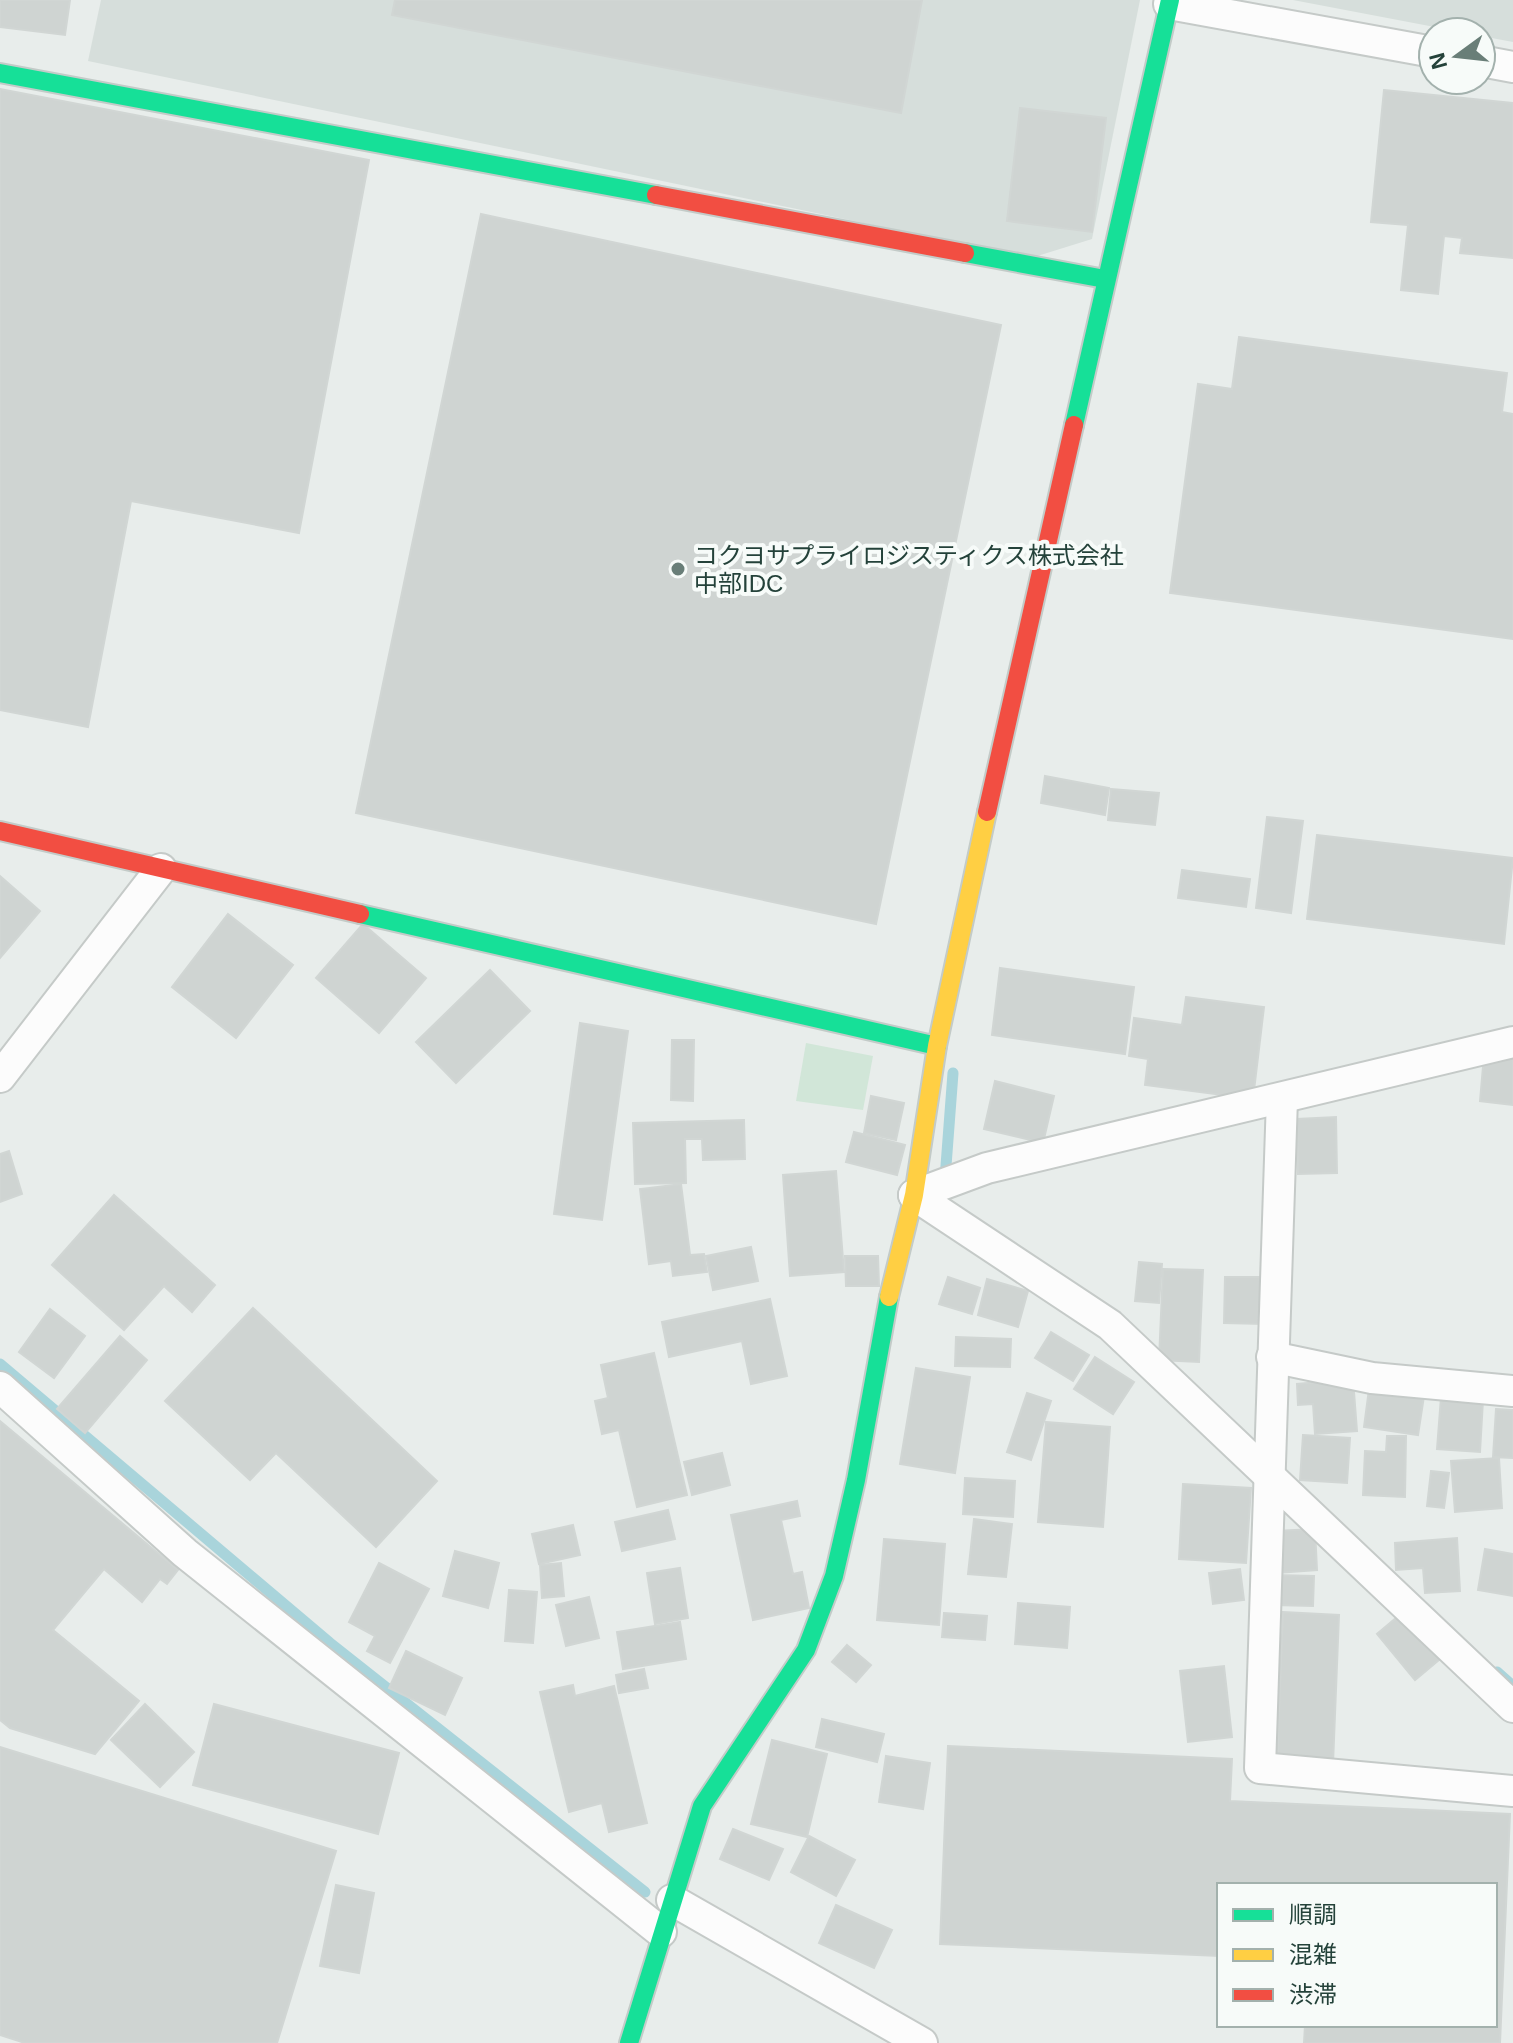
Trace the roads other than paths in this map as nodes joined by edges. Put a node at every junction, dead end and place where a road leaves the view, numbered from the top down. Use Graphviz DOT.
graph roads {
  1 [pos="1170,2"];
  2 [pos="1417,49"];
  3 [pos="0,73"];
  4 [pos="1105,279"];
  5 [pos="0,831"];
  6 [pos="161,869"];
  7 [pos="1513,1042"];
  8 [pos="937,1046"];
  9 [pos="0,1077"];
  10 [pos="1282,1098"];
  11 [pos="914,1195"];
  12 [pos="1272,1357"];
  13 [pos="0,1387"];
  14 [pos="1513,1391"];
  15 [pos="1268,1479"];
  16 [pos="1513,1707"];
  17 [pos="1513,1791"];
  18 [pos="672,1900"];
  19 [pos="661,1932"];
  20 [pos="629,2043"];
  21 [pos="922,2043"];
  1 -- 2 [label="street"];
  1 -- 4 [label="street"];
  3 -- 4 [label="street"];
  4 -- 8 [label="street"];
  5 -- 6 [label="street"];
  6 -- 8 [label="street"];
  6 -- 9 [label="street"];
  7 -- 10 [label="street"];
  8 -- 11 [label="street"];
  10 -- 11 [label="street"];
  10 -- 12 [label="street"];
  11 -- 15 [label="street"];
  11 -- 18 [label="street"];
  12 -- 14 [label="street"];
  12 -- 15 [label="street"];
  13 -- 19 [label="street"];
  15 -- 16 [label="street"];
  15 -- 17 [label="street"];
  18 -- 19 [label="street"];
  18 -- 21 [label="street"];
  19 -- 20 [label="street"];
}
